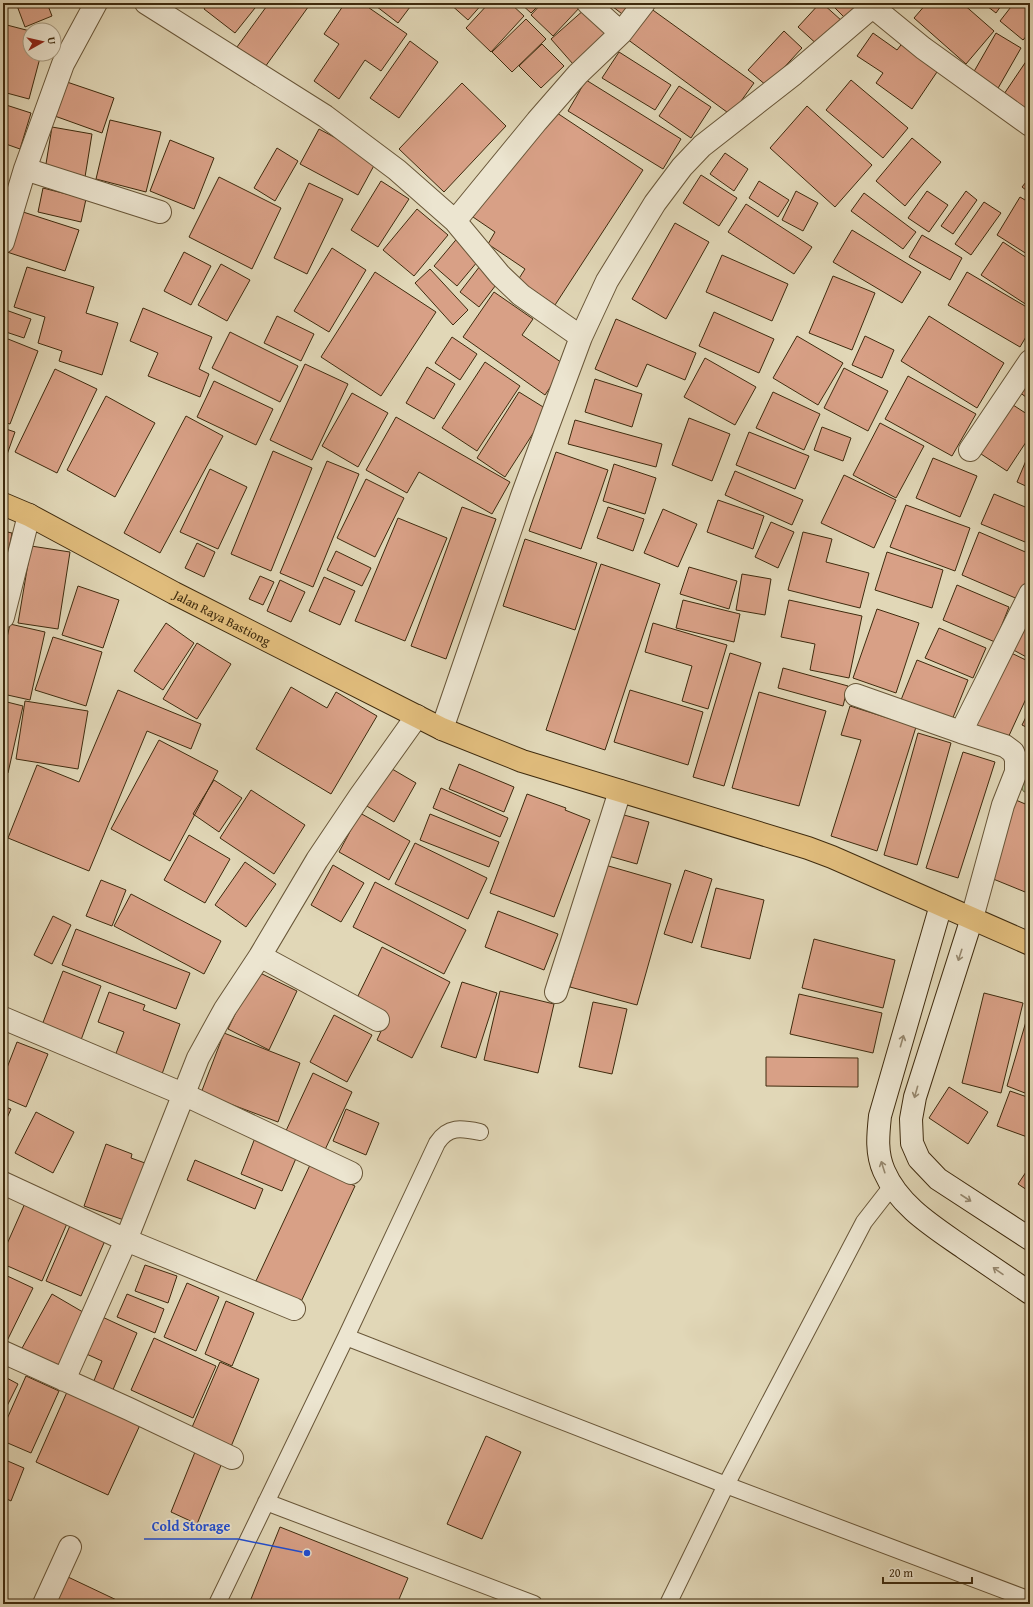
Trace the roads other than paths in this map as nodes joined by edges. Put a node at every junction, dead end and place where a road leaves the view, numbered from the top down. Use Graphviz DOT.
graph roads {
  1 [pos="96,3"];
  2 [pos="146,3"];
  3 [pos="588,3"];
  4 [pos="644,3"];
  5 [pos="873,4"];
  6 [pos="621,33"];
  7 [pos="1030,124"];
  8 [pos="24,169"];
  9 [pos="160,212"];
  10 [pos="455,221"];
  11 [pos="3,242"];
  12 [pos="581,337"];
  13 [pos="1030,361"];
  14 [pos="970,450"];
  15 [pos="3,504"];
  16 [pos="29,515"];
  17 [pos="1030,594"];
  18 [pos="3,617"];
  19 [pos="856,695"];
  20 [pos="417,716"];
  21 [pos="442,729"];
  22 [pos="961,732"];
  23 [pos="620,791"];
  24 [pos="941,905"];
  25 [pos="972,918"];
  26 [pos="1030,944"];
  27 [pos="260,956"];
  28 [pos="556,992"];
  29 [pos="3,1018"];
  30 [pos="378,1020"];
  31 [pos="183,1094"];
  32 [pos="480,1132"];
  33 [pos="351,1173"];
  34 [pos="3,1183"];
  35 [pos="892,1186"];
  36 [pos="1030,1239"];
  37 [pos="126,1240"];
  38 [pos="1030,1293"];
  39 [pos="294,1309"];
  40 [pos="346,1338"];
  41 [pos="3,1352"];
  42 [pos="64,1380"];
  43 [pos="232,1458"];
  44 [pos="726,1485"];
  45 [pos="266,1502"];
  46 [pos="70,1546"];
  47 [pos="1030,1600"];
  48 [pos="44,1604"];
  49 [pos="217,1604"];
  50 [pos="534,1604"];
  51 [pos="668,1604"];
  1 -- 8 [label="street"];
  2 -- 10 [label="street"];
  3 -- 6 [label="street"];
  4 -- 6 [label="street"];
  5 -- 7 [label="street"];
  5 -- 12 [label="street"];
  6 -- 10 [label="street"];
  8 -- 9 [label="street"];
  8 -- 11 [label="street"];
  10 -- 12 [label="street"];
  12 -- 21 [label="street"];
  13 -- 14 [label="street"];
  15 -- 16 [label="highway, Jalan Raya Bastiong"];
  16 -- 18 [label="street"];
  16 -- 20 [label="highway, Jalan Raya Bastiong"];
  17 -- 22 [label="street"];
  19 -- 22 [label="street"];
  20 -- 21 [label="highway, Jalan Raya Bastiong"];
  20 -- 27 [label="street"];
  21 -- 23 [label="highway, Jalan Raya Bastiong"];
  22 -- 25 [label="street"];
  23 -- 24 [label="highway, Jalan Raya Bastiong"];
  23 -- 28 [label="street"];
  24 -- 25 [label="highway, Jalan Raya Bastiong"];
  35 -- 24 [label="street, one-way"];
  25 -- 26 [label="highway, Jalan Raya Bastiong"];
  25 -- 36 [label="street, one-way"];
  27 -- 30 [label="street"];
  27 -- 31 [label="street"];
  29 -- 31 [label="street"];
  31 -- 33 [label="street"];
  31 -- 37 [label="street"];
  32 -- 40 [label="lane"];
  34 -- 37 [label="street"];
  38 -- 35 [label="street, one-way"];
  35 -- 44 [label="lane"];
  37 -- 39 [label="street"];
  37 -- 42 [label="street"];
  40 -- 44 [label="lane"];
  40 -- 45 [label="lane"];
  41 -- 42 [label="street"];
  42 -- 43 [label="street"];
  44 -- 47 [label="lane"];
  44 -- 51 [label="lane"];
  45 -- 49 [label="lane"];
  45 -- 50 [label="lane"];
  46 -- 48 [label="street"];
}
